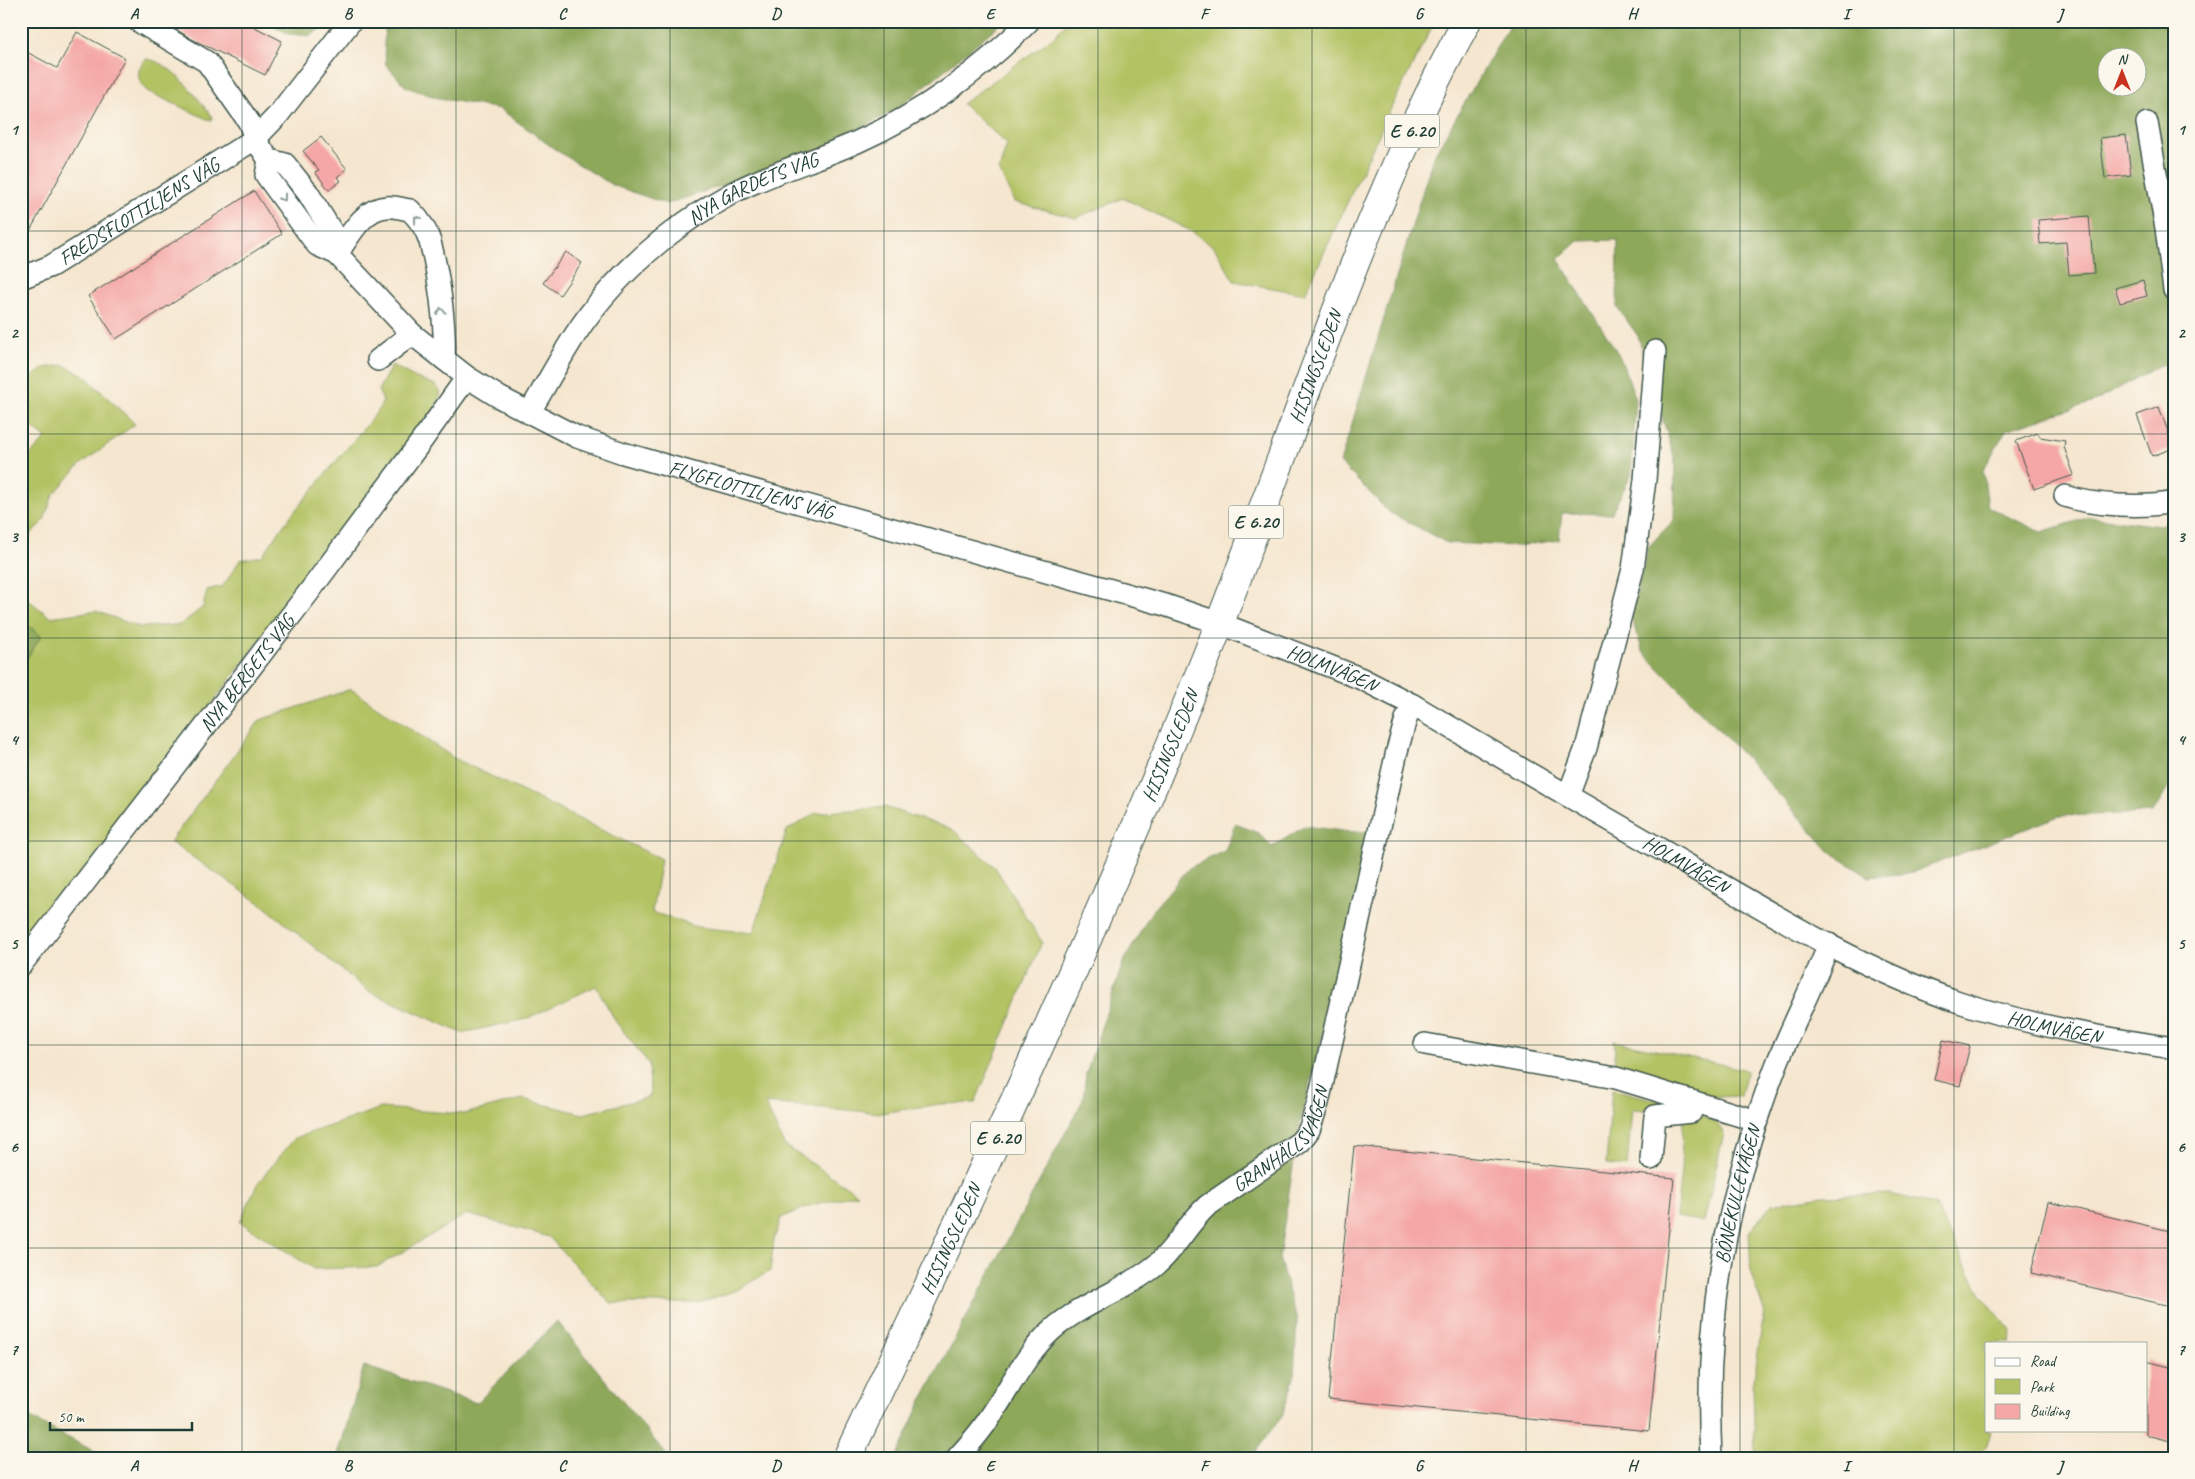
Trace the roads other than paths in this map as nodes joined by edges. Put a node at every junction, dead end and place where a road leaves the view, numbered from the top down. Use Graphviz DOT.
graph roads {
  1 [pos="138,21"];
  2 [pos="351,21"];
  3 [pos="1029,21"];
  4 [pos="1467,21"];
  5 [pos="2147,123"];
  6 [pos="255,139"];
  7 [pos="337,254"];
  8 [pos="21,278"];
  9 [pos="2174,290"];
  10 [pos="412,334"];
  11 [pos="1655,351"];
  12 [pos="444,359"];
  13 [pos="378,360"];
  14 [pos="467,377"];
  15 [pos="529,413"];
  16 [pos="2065,496"];
  17 [pos="2174,502"];
  18 [pos="1219,623"];
  19 [pos="1412,705"];
  20 [pos="1568,796"];
  21 [pos="1828,944"];
  22 [pos="21,965"];
  23 [pos="1425,1044"];
  24 [pos="2174,1048"];
  25 [pos="1695,1102"];
  26 [pos="1757,1121"];
  27 [pos="1651,1159"];
  28 [pos="847,1458"];
  29 [pos="957,1458"];
  30 [pos="1711,1458"];
  1 -- 6 [label="street, FLYGFLOTTILJENS VÄG"];
  2 -- 6 [label="street"];
  3 -- 15 [label="street, NYA GÄRDETS VÄG"];
  4 -- 18 [label="highway, HISINGSLEDEN / E 6.20"];
  5 -- 9 [label="street"];
  6 -- 7 [label="street, FLYGFLOTTILJENS VÄG"];
  6 -- 8 [label="street, FREDSFLOTTILJENS VÄG"];
  7 -- 10 [label="street, FLYGFLOTTILJENS VÄG"];
  12 -- 7 [label="street, one-way"];
  10 -- 12 [label="street, FLYGFLOTTILJENS VÄG"];
  10 -- 13 [label="street"];
  11 -- 20 [label="street"];
  12 -- 14 [label="street, FLYGFLOTTILJENS VÄG"];
  14 -- 15 [label="street, FLYGFLOTTILJENS VÄG"];
  14 -- 22 [label="street, NYA BERGETS VÄG"];
  15 -- 18 [label="street, FLYGFLOTTILJENS VÄG"];
  16 -- 17 [label="street"];
  18 -- 19 [label="street, HOLMVÄGEN"];
  18 -- 28 [label="highway, HISINGSLEDEN / E 6.20"];
  19 -- 20 [label="street, HOLMVÄGEN"];
  19 -- 29 [label="street, GRANHÄLLSVÄGEN"];
  20 -- 21 [label="street, HOLMVÄGEN"];
  21 -- 24 [label="street, HOLMVÄGEN"];
  21 -- 26 [label="street, BÖNEKULLEVÄGEN"];
  23 -- 25 [label="street"];
  25 -- 26 [label="street"];
  25 -- 27 [label="street"];
  26 -- 30 [label="street, BÖNEKULLEVÄGEN"];
}
